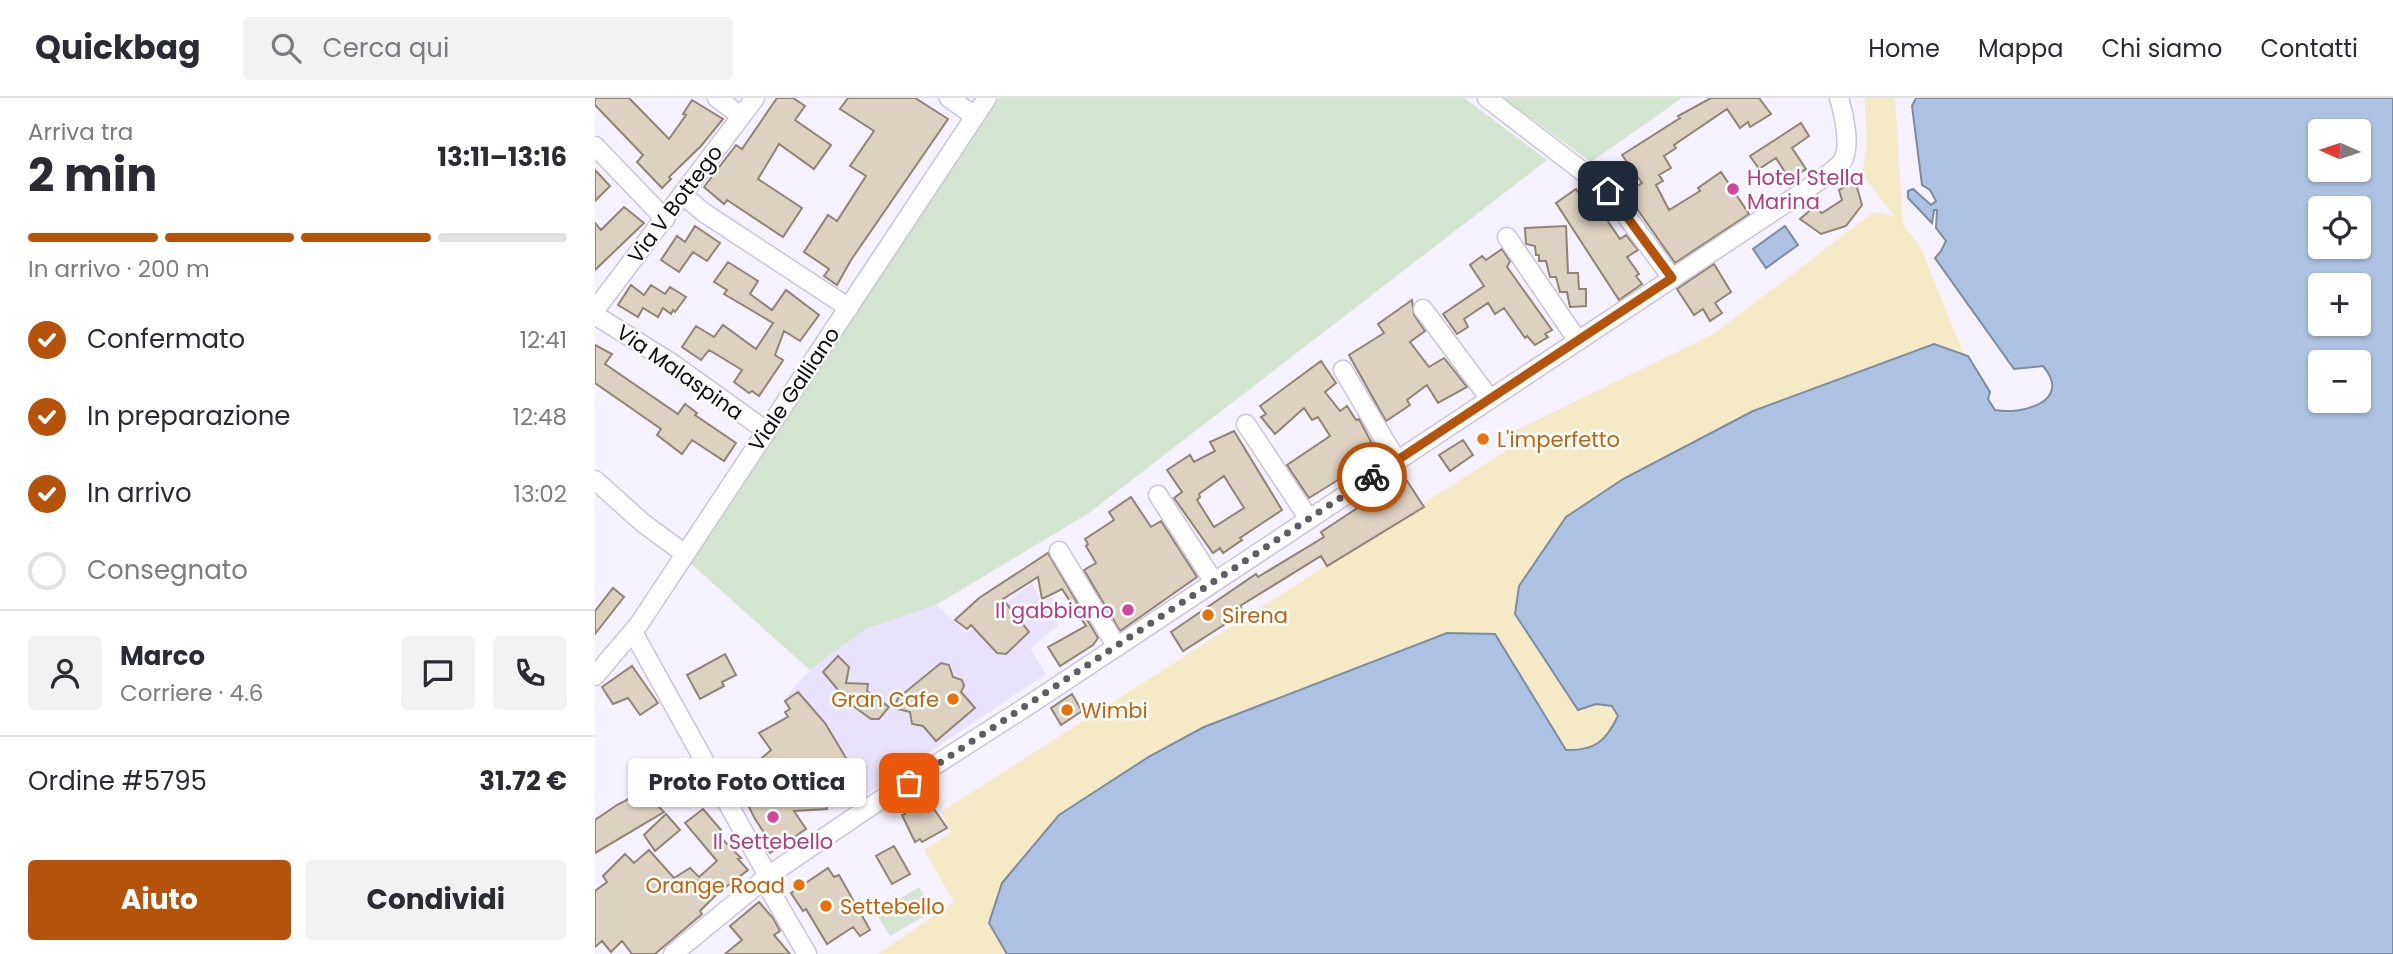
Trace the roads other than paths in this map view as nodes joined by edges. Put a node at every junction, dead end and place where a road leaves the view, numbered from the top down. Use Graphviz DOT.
graph roads {
  1 [pos="717,98"];
  2 [pos="755,98"];
  3 [pos="949,98"];
  4 [pos="987,98"];
  5 [pos="1487,98"];
  6 [pos="1839,98"];
  7 [pos="741,116"];
  8 [pos="975,116"];
  9 [pos="595,146"];
  10 [pos="683,194"];
  11 [pos="664,219"];
  12 [pos="1507,237"];
  13 [pos="1672,278"];
  14 [pos="849,309"];
  15 [pos="1423,309"];
  16 [pos="595,312"];
  17 [pos="1578,341"];
  18 [pos="1343,370"];
  19 [pos="1490,399"];
  20 [pos="1246,424"];
  21 [pos="765,430"];
  22 [pos="1397,461"];
  23 [pos="595,480"];
  24 [pos="1159,495"];
  25 [pos="1309,519"];
  26 [pos="1059,551"];
  27 [pos="685,554"];
  28 [pos="1214,582"];
  29 [pos="633,632"];
  30 [pos="1117,647"];
  31 [pos="595,676"];
  32 [pos="766,878"];
  33 [pos="673,954"];
  34 [pos="807,954"];
  1 -- 7 [label="street"];
  2 -- 7 [label="street, Via V Bottego"];
  3 -- 8 [label="street"];
  4 -- 8 [label="street, Viale Galliano"];
  5 -- 13 [label="street"];
  6 -- 13 [label="street"];
  7 -- 10 [label="street, Via V Bottego"];
  8 -- 14 [label="street, Viale Galliano"];
  9 -- 11 [label="street"];
  10 -- 11 [label="street, Via V Bottego"];
  10 -- 14 [label="street"];
  11 -- 16 [label="street, Via V Bottego"];
  12 -- 17 [label="street"];
  13 -- 17 [label="street"];
  14 -- 21 [label="street, Viale Galliano"];
  15 -- 19 [label="street"];
  16 -- 21 [label="street, Via Malaspina"];
  17 -- 19 [label="street"];
  18 -- 22 [label="street"];
  19 -- 22 [label="street"];
  20 -- 25 [label="street"];
  21 -- 27 [label="street, Viale Galliano"];
  22 -- 25 [label="street"];
  23 -- 27 [label="street"];
  24 -- 28 [label="street"];
  25 -- 28 [label="street"];
  26 -- 30 [label="street"];
  27 -- 29 [label="street, Viale Galliano"];
  28 -- 30 [label="street"];
  29 -- 31 [label="street, Viale Galliano"];
  29 -- 32 [label="street"];
  30 -- 32 [label="street"];
  32 -- 33 [label="street"];
  32 -- 34 [label="street"];
}
